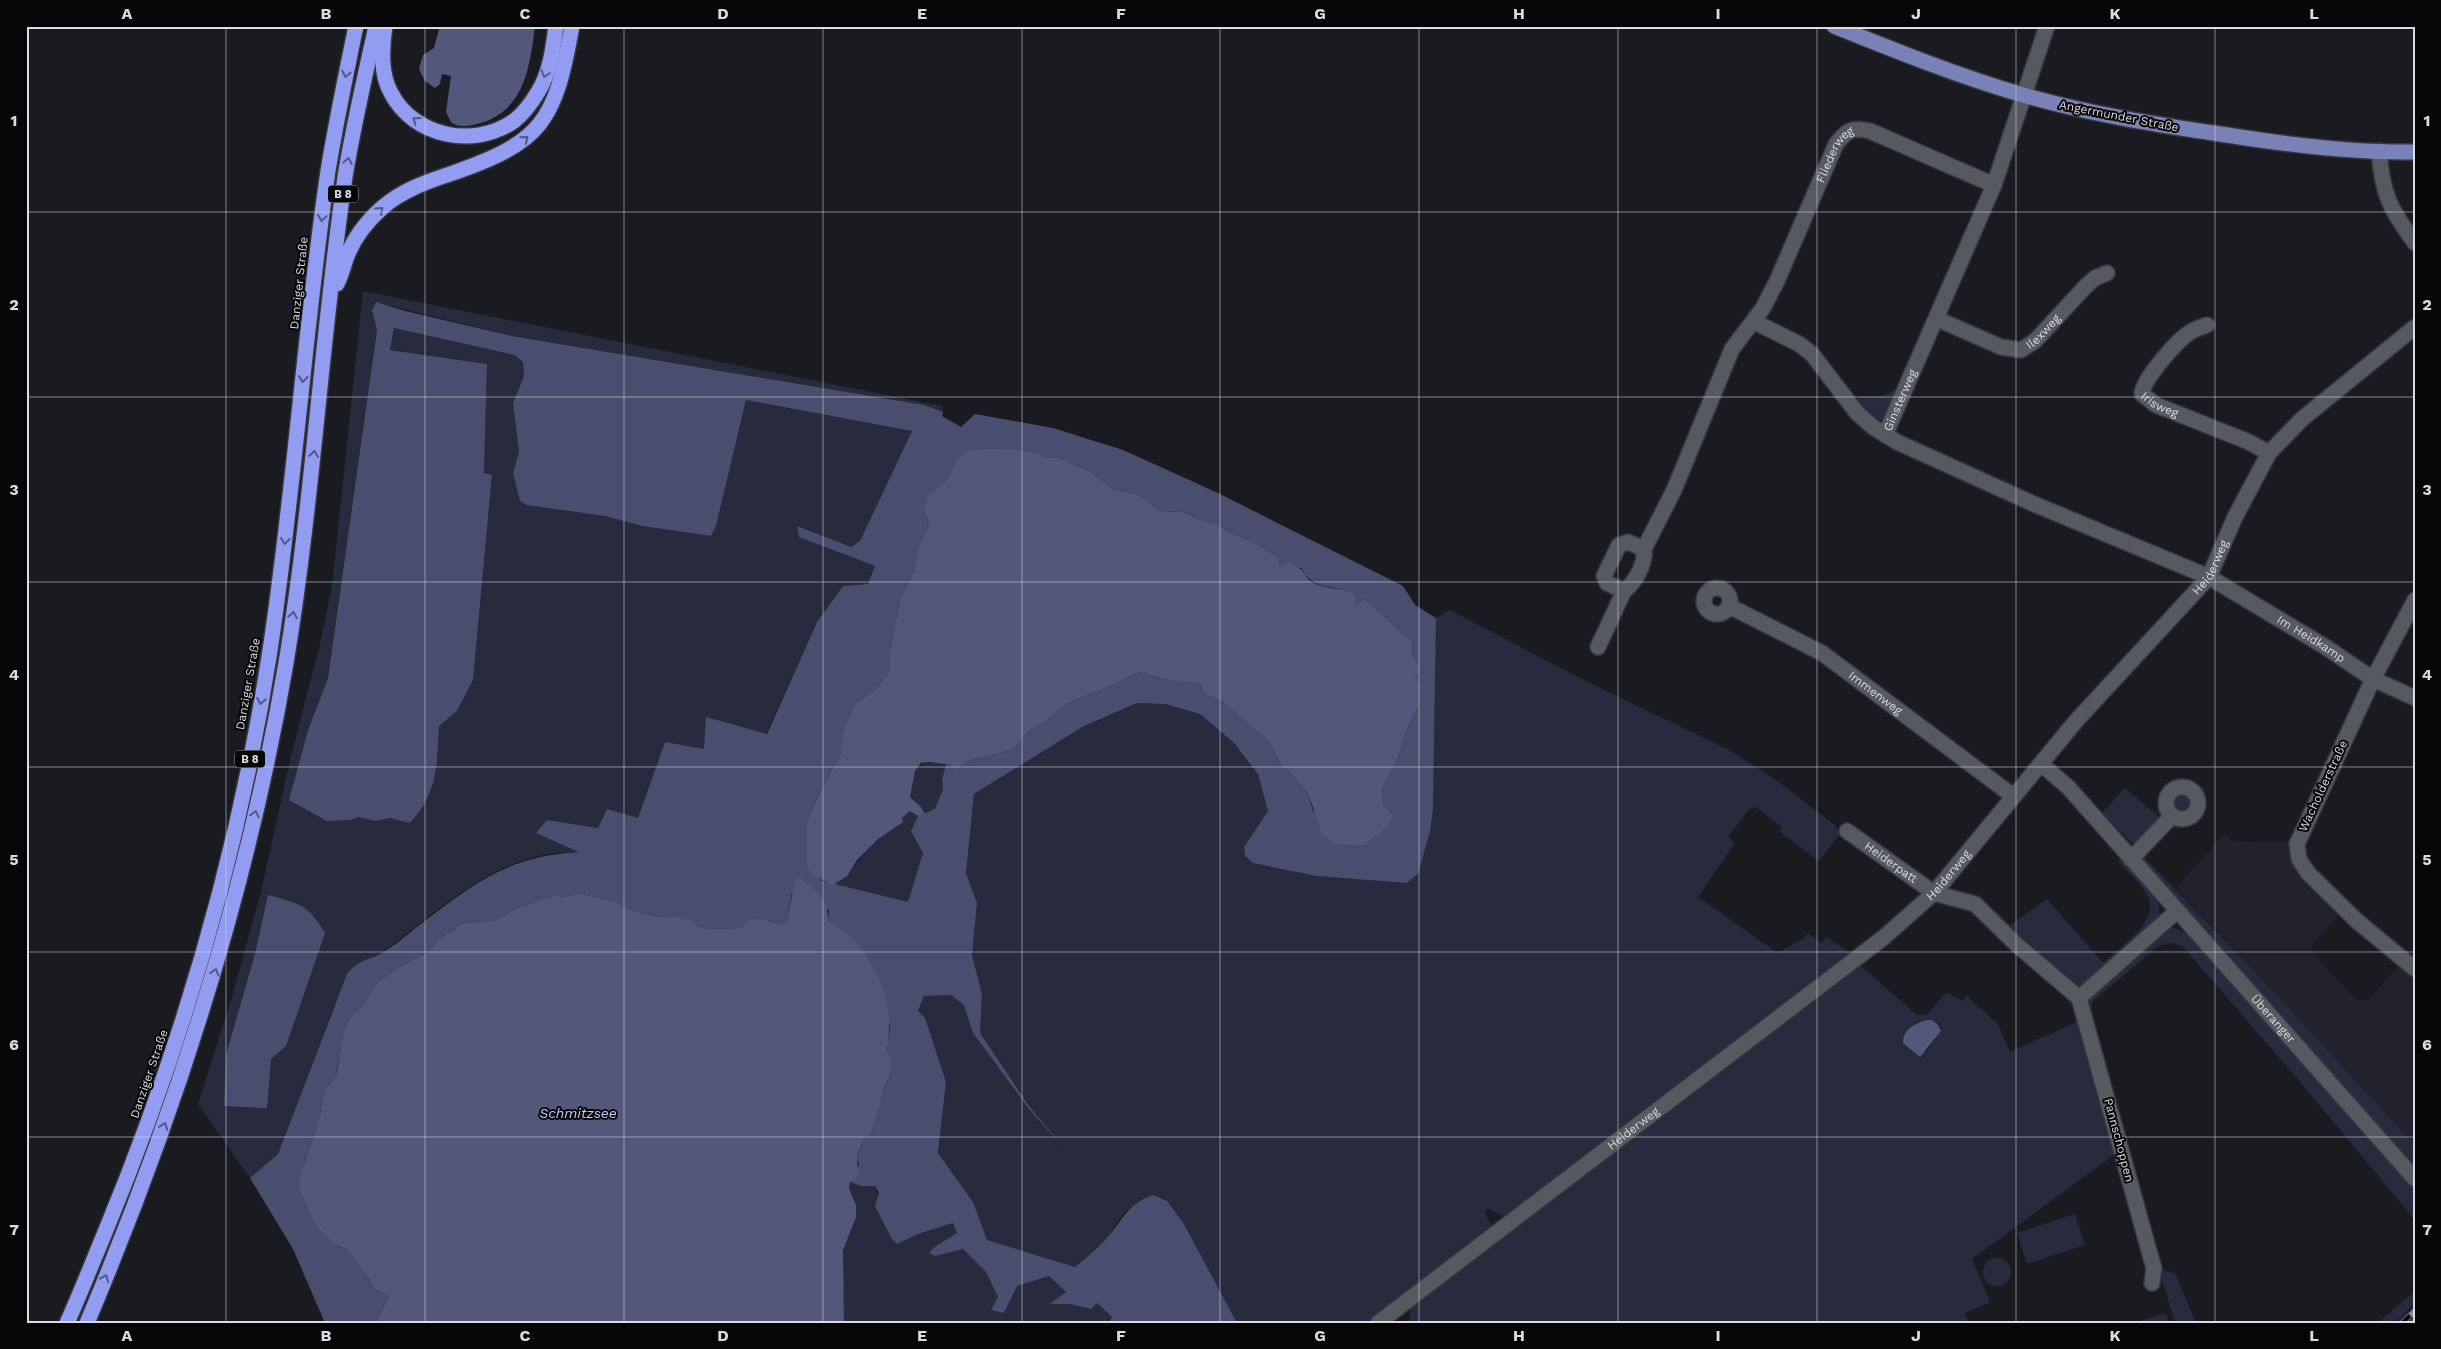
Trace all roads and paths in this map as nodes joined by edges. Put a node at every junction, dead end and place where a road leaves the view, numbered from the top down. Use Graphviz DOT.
graph roads {
  1 [pos="356,26"];
  2 [pos="376,26"];
  3 [pos="386,26"];
  4 [pos="556,26"];
  5 [pos="572,26"];
  6 [pos="1834,26"];
  7 [pos="2046,26"];
  8 [pos="2023,95"];
  9 [pos="2379,151"];
  10 [pos="2415,152"];
  11 [pos="1994,185"];
  12 [pos="2415,243"];
  13 [pos="2107,273"];
  14 [pos="330,296"];
  15 [pos="1936,319"];
  16 [pos="1753,321"];
  17 [pos="2207,325"];
  18 [pos="2415,327"];
  19 [pos="1885,435"];
  20 [pos="2269,453"];
  21 [pos="1644,549"];
  22 [pos="2209,577"];
  23 [pos="1624,591"];
  24 [pos="2415,600"];
  25 [pos="1729,606"];
  26 [pos="1598,647"];
  27 [pos="2373,679"];
  28 [pos="2415,698"];
  29 [pos="2041,764"];
  30 [pos="2013,796"];
  31 [pos="2172,816"];
  32 [pos="1847,831"];
  33 [pos="2132,859"];
  34 [pos="1934,893"];
  35 [pos="2177,910"];
  36 [pos="2415,969"];
  37 [pos="2079,998"];
  38 [pos="2415,1179"];
  39 [pos="2152,1283"];
  40 [pos="67,1323"];
  41 [pos="87,1323"];
  42 [pos="1378,1323"];
  1 -- 40 [label="highway, Danziger Straße / B 8, one-way"];
  14 -- 2 [label="highway, B 8, one-way"];
  4 -- 3 [label="highway, one-way"];
  14 -- 5 [label="highway, one-way"];
  6 -- 8 [label="main road, Angermunder Straße"];
  7 -- 8 [label="street, Ginsterweg"];
  8 -- 9 [label="main road, Angermunder Straße"];
  8 -- 11 [label="street, Ginsterweg"];
  9 -- 10 [label="main road, Angermunder Straße"];
  9 -- 12 [label="street"];
  11 -- 15 [label="street, Ginsterweg"];
  11 -- 16 [label="street, Fliederweg"];
  13 -- 15 [label="street, Ilexweg"];
  41 -- 14 [label="highway, B 8, one-way"];
  15 -- 19 [label="street, Ginsterweg"];
  16 -- 19 [label="street"];
  16 -- 21 [label="street, Fliederweg"];
  17 -- 20 [label="street, Irisweg"];
  18 -- 20 [label="street, Heiderweg"];
  19 -- 22 [label="street, Ginsterweg"];
  20 -- 22 [label="street, Heiderweg"];
  21 -- 23 [label="street, Fliederweg"];
  21 -- 23 [label="street"];
  22 -- 27 [label="street, Im Heidkamp"];
  22 -- 29 [label="street, Heiderweg"];
  23 -- 26 [label="street, Fliederweg"];
  24 -- 27 [label="street, Wacholderstraße"];
  25 -- 30 [label="street, Immenweg"];
  27 -- 28 [label="street, Im Heidkamp"];
  27 -- 36 [label="street, Wacholderstraße"];
  29 -- 30 [label="street, Heiderweg"];
  29 -- 33 [label="street, Überanger"];
  30 -- 34 [label="street, Heiderweg"];
  31 -- 33 [label="street"];
  32 -- 34 [label="street, Heiderpatt"];
  33 -- 35 [label="street, Überanger"];
  34 -- 37 [label="street"];
  34 -- 42 [label="street, Heiderweg"];
  35 -- 37 [label="street"];
  35 -- 38 [label="street, Überanger"];
  37 -- 39 [label="street, Pannschoppen"];
}
